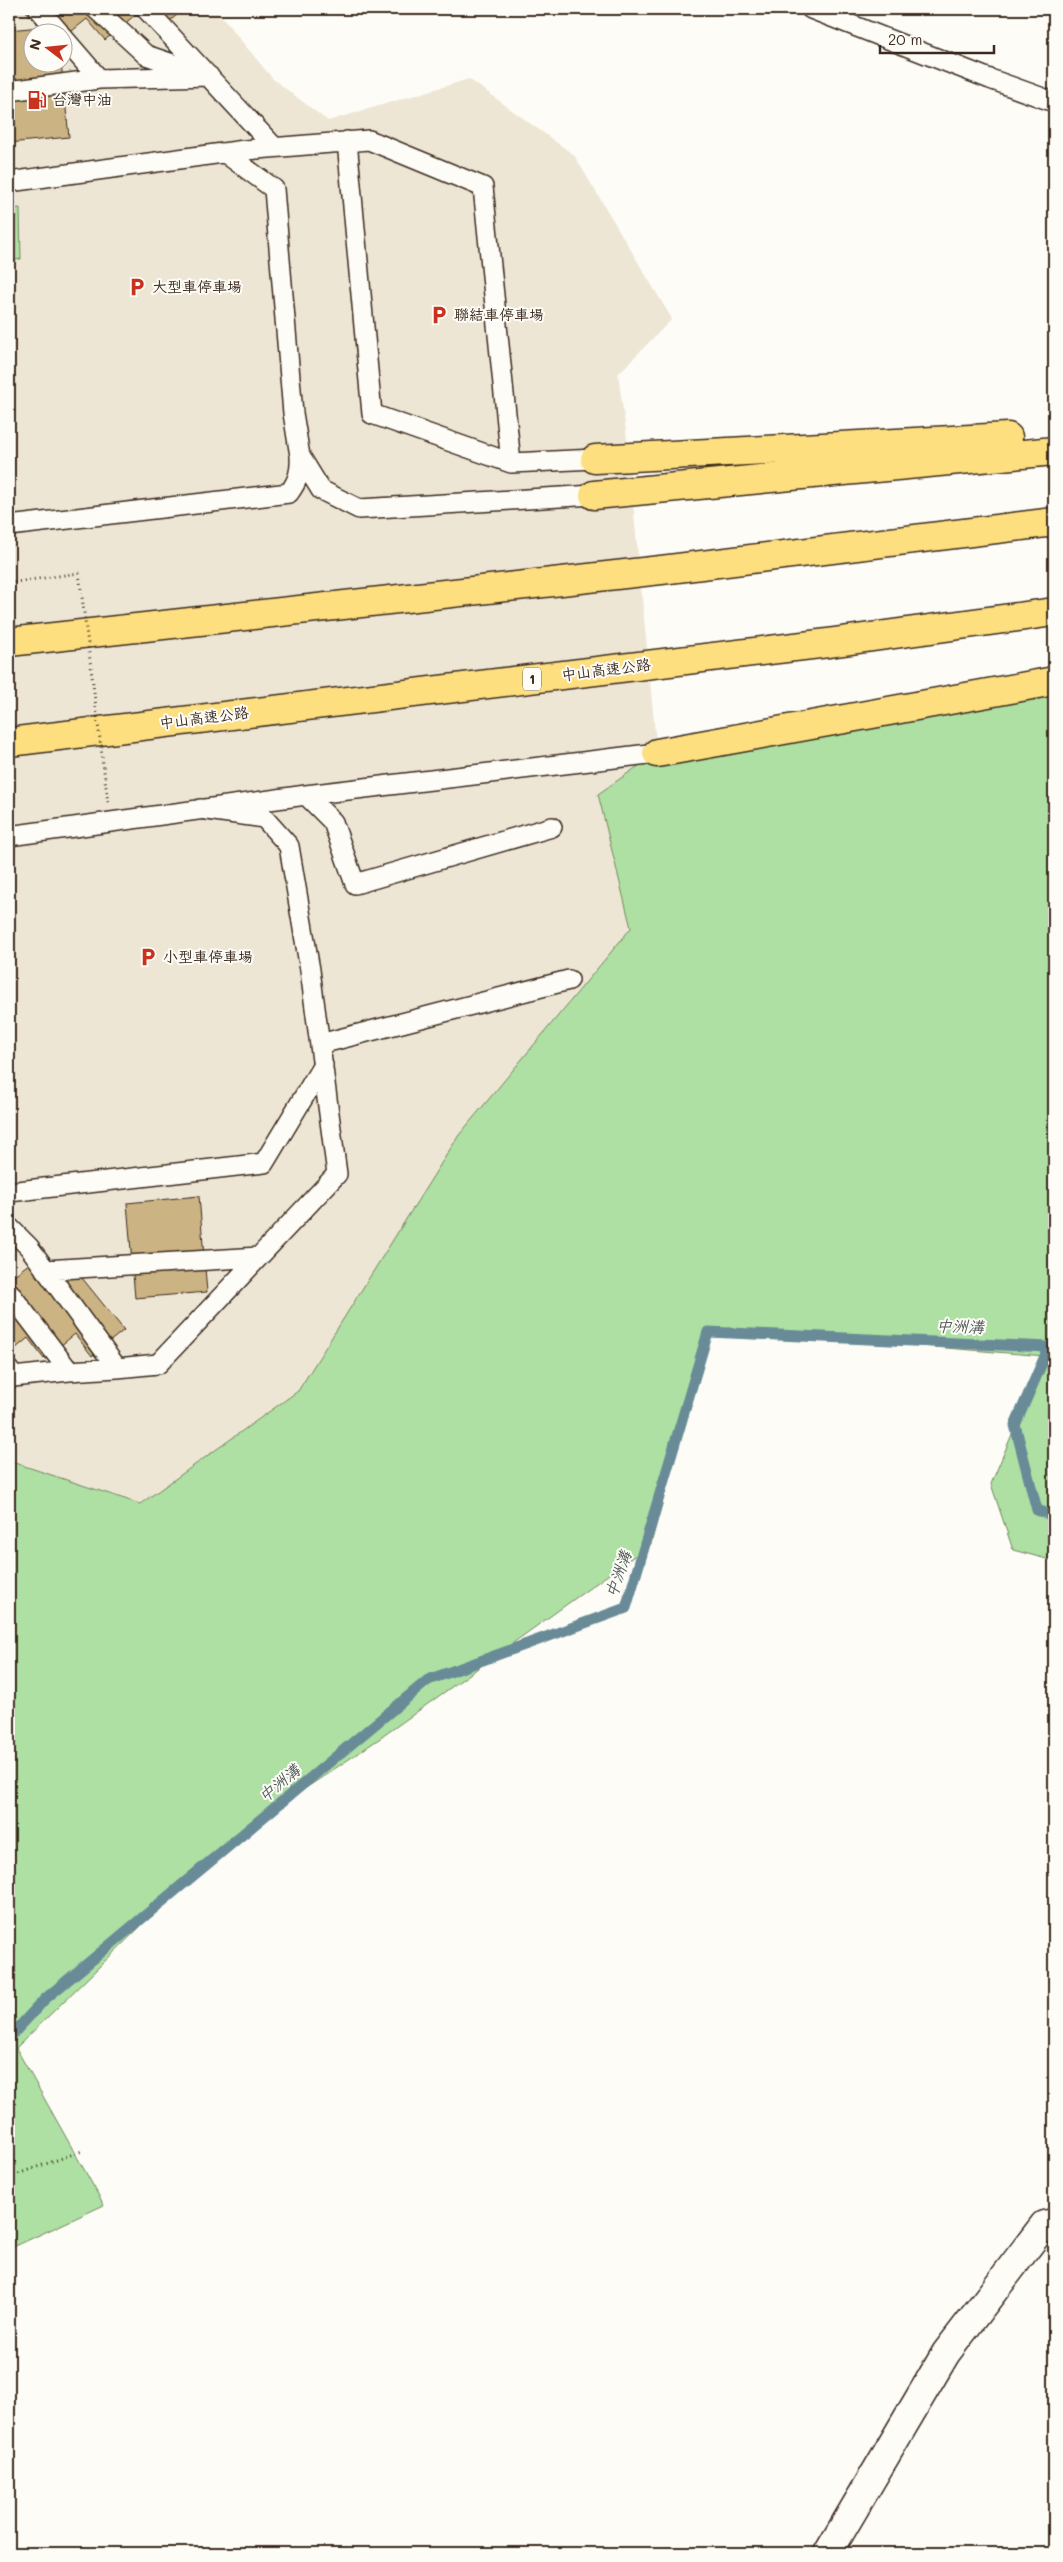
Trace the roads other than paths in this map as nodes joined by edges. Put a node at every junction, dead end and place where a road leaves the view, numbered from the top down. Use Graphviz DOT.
graph roads {
  1 [pos="39,9"];
  2 [pos="96,9"];
  3 [pos="146,9"];
  4 [pos="811,9"];
  5 [pos="50,22"];
  6 [pos="72,48"];
  7 [pos="209,76"];
  8 [pos="99,79"];
  9 [pos="9,91"];
  10 [pos="1054,102"];
  11 [pos="347,141"];
  12 [pos="274,148"];
  13 [pos="225,153"];
  14 [pos="9,182"];
  15 [pos="1054,434"];
  16 [pos="1054,451"];
  17 [pos="300,456"];
  18 [pos="595,459"];
  19 [pos="511,462"];
  20 [pos="594,495"];
  21 [pos="1054,522"];
  22 [pos="9,526"];
  23 [pos="1054,612"];
  24 [pos="9,642"];
  25 [pos="1054,680"];
  26 [pos="9,742"];
  27 [pos="658,753"];
  28 [pos="306,795"];
  29 [pos="200,809"];
  30 [pos="552,827"];
  31 [pos="34,833"];
  32 [pos="9,836"];
  33 [pos="9,841"];
  34 [pos="569,980"];
  35 [pos="320,1044"];
  36 [pos="324,1065"];
  37 [pos="9,1192"];
  38 [pos="9,1227"];
  39 [pos="259,1256"];
  40 [pos="45,1270"];
  41 [pos="9,1292"];
  42 [pos="118,1368"];
  43 [pos="9,1370"];
  44 [pos="69,1371"];
  45 [pos="1054,2223"];
  46 [pos="828,2553"];
  1 -- 5 [label="lane"];
  2 -- 7 [label="lane"];
  3 -- 7 [label="lane"];
  4 -- 10 [label="lane"];
  6 -- 8 [label="lane"];
  7 -- 8 [label="lane"];
  7 -- 12 [label="lane"];
  8 -- 9 [label="lane"];
  11 -- 12 [label="lane"];
  11 -- 19 [label="lane"];
  11 -- 19 [label="lane"];
  12 -- 13 [label="lane"];
  13 -- 14 [label="lane"];
  13 -- 17 [label="lane"];
  15 -- 18 [label="highway"];
  16 -- 20 [label="highway"];
  17 -- 20 [label="lane"];
  17 -- 22 [label="lane"];
  18 -- 19 [label="lane"];
  21 -- 24 [label="highway"];
  23 -- 26 [label="highway, 中山高速公路 / 1"];
  25 -- 27 [label="highway"];
  27 -- 28 [label="lane"];
  28 -- 29 [label="lane"];
  28 -- 30 [label="lane"];
  29 -- 31 [label="lane"];
  29 -- 35 [label="lane"];
  31 -- 32 [label="lane"];
  31 -- 33 [label="lane"];
  34 -- 35 [label="lane"];
  35 -- 36 [label="lane"];
  36 -- 37 [label="lane"];
  36 -- 39 [label="lane"];
  38 -- 40 [label="lane"];
  39 -- 40 [label="lane"];
  39 -- 42 [label="lane"];
  40 -- 42 [label="lane"];
  41 -- 44 [label="lane"];
  42 -- 44 [label="lane"];
  43 -- 44 [label="lane"];
  45 -- 46 [label="street"];
}
